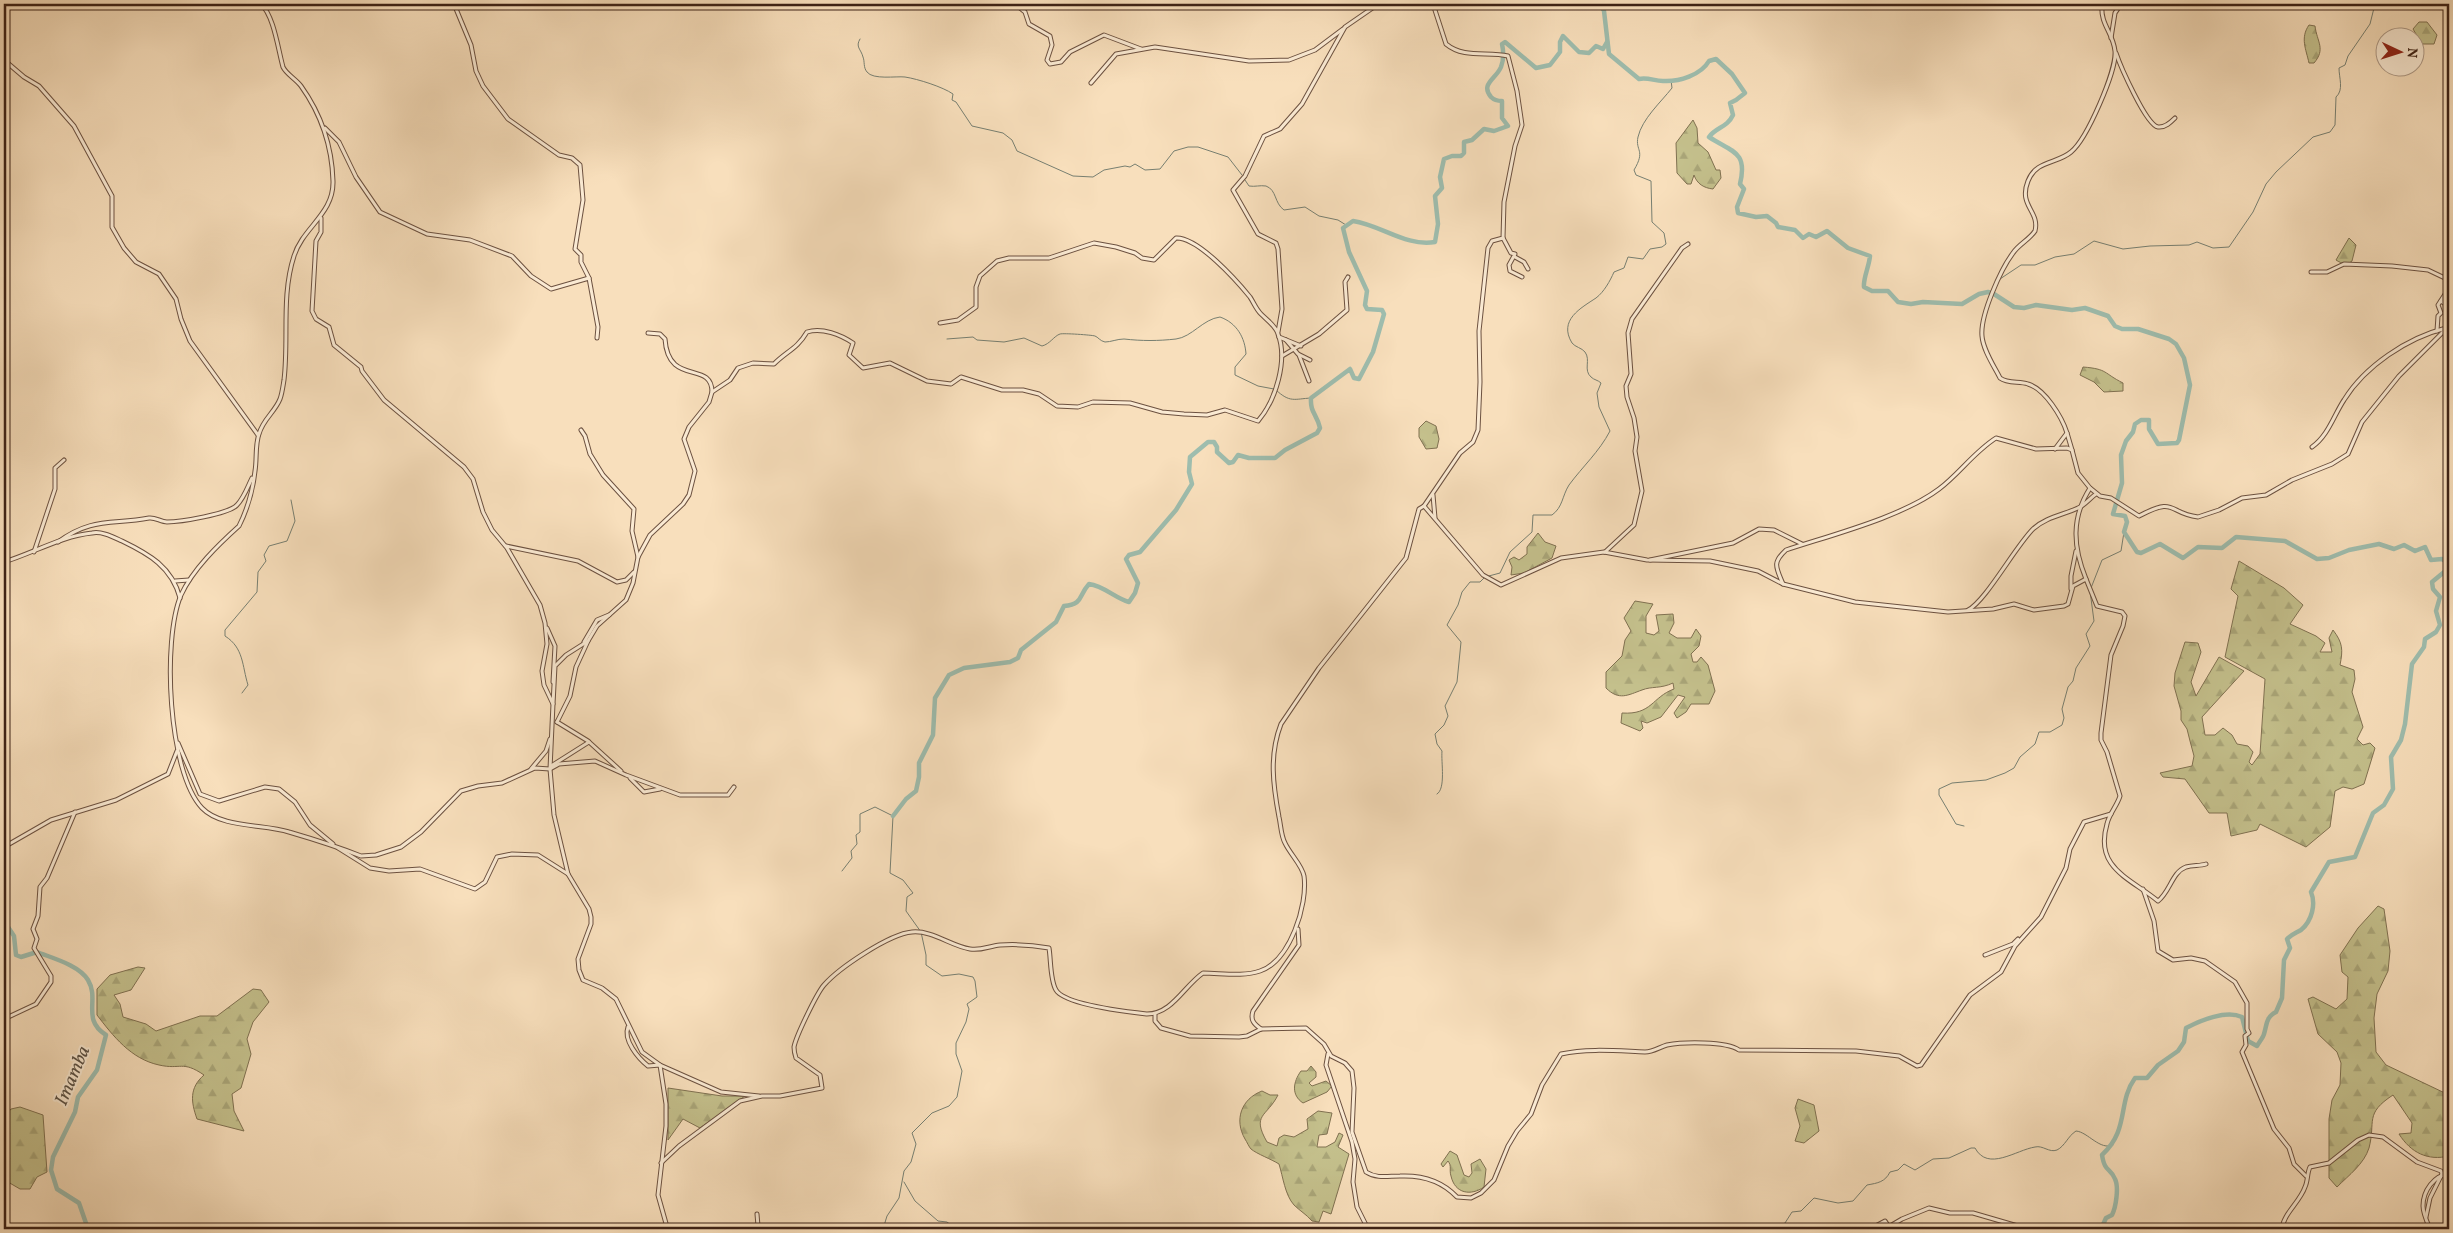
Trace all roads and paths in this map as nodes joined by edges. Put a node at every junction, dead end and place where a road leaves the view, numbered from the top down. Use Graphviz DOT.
graph roads {
  1 [pos="261,4"];
  2 [pos="454,4"];
  3 [pos="1015,4"];
  4 [pos="1386,4"];
  5 [pos="1433,4"];
  6 [pos="2102,4"];
  7 [pos="2121,4"];
  8 [pos="1345,27"];
  9 [pos="5,33"];
  10 [pos="2111,38"];
  11 [pos="4,47"];
  12 [pos="1143,49"];
  13 [pos="2115,51"];
  14 [pos="4,60"];
  15 [pos="1090,83"];
  16 [pos="2175,118"];
  17 [pos="324,127"];
  18 [pos="321,218"];
  19 [pos="1503,238"];
  20 [pos="1688,244"];
  21 [pos="1515,257"];
  22 [pos="1528,270"];
  23 [pos="2311,272"];
  24 [pos="1348,277"];
  25 [pos="1522,277"];
  26 [pos="589,278"];
  27 [pos="2449,280"];
  28 [pos="2449,288"];
  29 [pos="2441,301"];
  30 [pos="2449,307"];
  31 [pos="940,323"];
  32 [pos="2448,327"];
  33 [pos="2437,330"];
  34 [pos="648,333"];
  35 [pos="1279,335"];
  36 [pos="597,338"];
  37 [pos="1286,340"];
  38 [pos="1302,346"];
  39 [pos="1294,350"];
  40 [pos="1298,354"];
  41 [pos="1282,356"];
  42 [pos="1310,360"];
  43 [pos="1309,381"];
  44 [pos="712,392"];
  45 [pos="581,430"];
  46 [pos="2067,433"];
  47 [pos="258,435"];
  48 [pos="2312,447"];
  49 [pos="2054,450"];
  50 [pos="2072,450"];
  51 [pos="64,460"];
  52 [pos="255,473"];
  53 [pos="2090,488"];
  54 [pos="1432,494"];
  55 [pos="2096,494"];
  56 [pos="1424,506"];
  57 [pos="2079,508"];
  58 [pos="1435,519"];
  59 [pos="58,542"];
  60 [pos="1802,545"];
  61 [pos="506,546"];
  62 [pos="2076,551"];
  63 [pos="34,552"];
  64 [pos="1604,552"];
  65 [pos="638,557"];
  66 [pos="1647,560"];
  67 [pos="4,562"];
  68 [pos="635,571"];
  69 [pos="2086,578"];
  70 [pos="190,580"];
  71 [pos="175,581"];
  72 [pos="1783,584"];
  73 [pos="2072,590"];
  74 [pos="180,598"];
  75 [pos="1966,611"];
  76 [pos="545,623"];
  77 [pos="586,642"];
  78 [pos="556,666"];
  79 [pos="553,704"];
  80 [pos="557,722"];
  81 [pos="553,725"];
  82 [pos="552,730"];
  83 [pos="177,740"];
  84 [pos="589,742"];
  85 [pos="178,748"];
  86 [pos="550,767"];
  87 [pos="529,771"];
  88 [pos="626,775"];
  89 [pos="661,788"];
  90 [pos="734,788"];
  91 [pos="76,812"];
  92 [pos="2111,814"];
  93 [pos="4,846"];
  94 [pos="335,846"];
  95 [pos="2206,864"];
  96 [pos="568,874"];
  97 [pos="2141,887"];
  98 [pos="1298,926"];
  99 [pos="2024,936"];
  100 [pos="1985,955"];
  101 [pos="1155,1014"];
  102 [pos="4,1019"];
  103 [pos="628,1027"];
  104 [pos="1261,1029"];
  105 [pos="1329,1053"];
  106 [pos="660,1065"];
  107 [pos="762,1096"];
  108 [pos="662,1163"];
  109 [pos="2442,1174"];
  110 [pos="2449,1174"];
  111 [pos="2306,1176"];
  112 [pos="757,1214"];
  113 [pos="2426,1217"];
  114 [pos="1889,1226"];
  115 [pos="757,1228"];
  116 [pos="674,1229"];
  117 [pos="1368,1229"];
  118 [pos="1870,1229"];
  119 [pos="1885,1229"];
  120 [pos="2028,1229"];
  121 [pos="2282,1229"];
  122 [pos="2430,1229"];
  1 -- 17 [label="street"];
  2 -- 26 [label="street"];
  3 -- 12 [label="street"];
  4 -- 8 [label="street"];
  5 -- 19 [label="street"];
  6 -- 10 [label="street"];
  7 -- 10 [label="street"];
  8 -- 12 [label="street"];
  8 -- 35 [label="street"];
  9 -- 11 [label="street"];
  10 -- 13 [label="street"];
  12 -- 15 [label="street"];
  13 -- 16 [label="street"];
  13 -- 46 [label="street"];
  14 -- 47 [label="street"];
  17 -- 18 [label="street"];
  17 -- 26 [label="street"];
  18 -- 47 [label="street"];
  18 -- 61 [label="street"];
  19 -- 21 [label="street"];
  19 -- 54 [label="street"];
  20 -- 64 [label="street"];
  21 -- 22 [label="street"];
  21 -- 25 [label="street"];
  23 -- 27 [label="street"];
  24 -- 38 [label="street"];
  26 -- 36 [label="street"];
  28 -- 29 [label="street"];
  29 -- 30 [label="street"];
  29 -- 33 [label="street"];
  31 -- 35 [label="street"];
  32 -- 33 [label="street"];
  32 -- 55 [label="street"];
  33 -- 48 [label="street"];
  34 -- 44 [label="street"];
  35 -- 37 [label="street"];
  35 -- 41 [label="street"];
  37 -- 38 [label="street"];
  37 -- 39 [label="street"];
  38 -- 39 [label="street"];
  39 -- 40 [label="street"];
  39 -- 41 [label="street"];
  40 -- 42 [label="street"];
  40 -- 43 [label="street"];
  41 -- 44 [label="street"];
  44 -- 65 [label="street"];
  45 -- 65 [label="street"];
  46 -- 49 [label="street"];
  46 -- 50 [label="street"];
  47 -- 52 [label="street"];
  49 -- 50 [label="street"];
  49 -- 60 [label="street"];
  50 -- 53 [label="street"];
  51 -- 63 [label="street"];
  52 -- 59 [label="street"];
  52 -- 70 [label="street"];
  53 -- 55 [label="street"];
  53 -- 57 [label="street"];
  54 -- 56 [label="street"];
  54 -- 58 [label="street"];
  55 -- 57 [label="street"];
  56 -- 58 [label="street"];
  56 -- 98 [label="street"];
  57 -- 62 [label="street"];
  57 -- 75 [label="street"];
  58 -- 64 [label="street"];
  59 -- 63 [label="street"];
  59 -- 71 [label="street"];
  60 -- 66 [label="street"];
  60 -- 72 [label="street"];
  61 -- 68 [label="street"];
  61 -- 76 [label="street"];
  62 -- 69 [label="street"];
  62 -- 73 [label="street"];
  63 -- 67 [label="street"];
  64 -- 66 [label="street"];
  65 -- 68 [label="street"];
  66 -- 72 [label="street"];
  68 -- 77 [label="street"];
  69 -- 73 [label="street"];
  69 -- 92 [label="street"];
  70 -- 71 [label="street"];
  70 -- 74 [label="street"];
  71 -- 74 [label="street"];
  72 -- 75 [label="street"];
  73 -- 75 [label="street"];
  74 -- 83 [label="street"];
  76 -- 78 [label="street"];
  76 -- 79 [label="street"];
  77 -- 78 [label="street"];
  77 -- 80 [label="street"];
  78 -- 79 [label="street"];
  79 -- 81 [label="street"];
  80 -- 81 [label="street"];
  80 -- 84 [label="street"];
  81 -- 82 [label="street"];
  82 -- 86 [label="street"];
  82 -- 87 [label="street"];
  83 -- 85 [label="street"];
  83 -- 94 [label="street"];
  84 -- 86 [label="street"];
  84 -- 88 [label="street"];
  85 -- 91 [label="street"];
  85 -- 94 [label="street"];
  86 -- 87 [label="street"];
  86 -- 88 [label="street"];
  86 -- 96 [label="street"];
  87 -- 94 [label="street"];
  88 -- 89 [label="street"];
  88 -- 89 [label="street"];
  89 -- 90 [label="street"];
  91 -- 93 [label="street"];
  91 -- 102 [label="street"];
  92 -- 97 [label="street"];
  92 -- 99 [label="street"];
  94 -- 96 [label="street"];
  95 -- 97 [label="street"];
  96 -- 103 [label="street"];
  97 -- 111 [label="street"];
  98 -- 101 [label="street"];
  98 -- 104 [label="street"];
  99 -- 100 [label="street"];
  99 -- 105 [label="street"];
  101 -- 104 [label="street"];
  101 -- 107 [label="street"];
  103 -- 106 [label="street"];
  103 -- 106 [label="street"];
  104 -- 105 [label="street"];
  105 -- 117 [label="street"];
  106 -- 107 [label="street"];
  106 -- 108 [label="street"];
  107 -- 108 [label="street"];
  108 -- 116 [label="street"];
  109 -- 110 [label="street"];
  109 -- 111 [label="street"];
  109 -- 113 [label="street"];
  109 -- 113 [label="street"];
  111 -- 121 [label="street"];
  112 -- 115 [label="street"];
  113 -- 122 [label="street"];
  114 -- 118 [label="street"];
  114 -- 119 [label="street"];
  114 -- 120 [label="street"];
}
